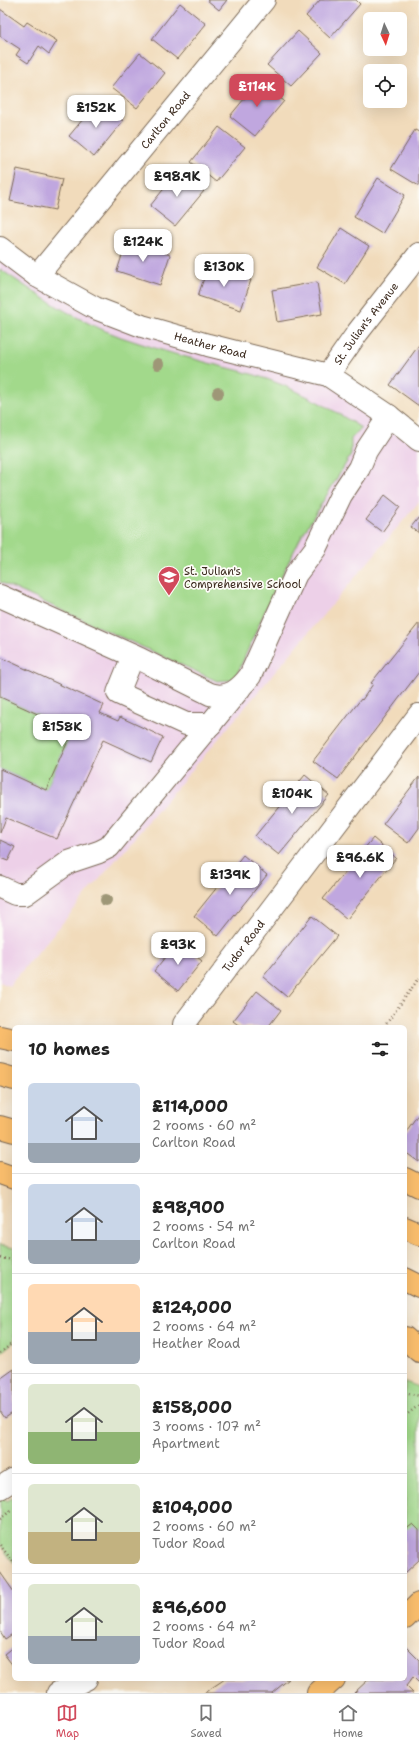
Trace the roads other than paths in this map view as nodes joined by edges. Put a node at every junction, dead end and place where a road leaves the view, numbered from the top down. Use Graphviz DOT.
graph roads {
  1 [pos="264,0"];
  2 [pos="0,248"];
  3 [pos="419,254"];
  4 [pos="36,276"];
  5 [pos="328,375"];
  6 [pos="389,416"];
  7 [pos="419,440"];
  8 [pos="0,596"];
  9 [pos="133,656"];
  10 [pos="242,686"];
  11 [pos="419,715"];
  12 [pos="210,724"];
  13 [pos="0,887"];
  14 [pos="184,1024"];
  15 [pos="0,1037"];
  16 [pos="12,1040"];
  17 [pos="0,1075"];
  18 [pos="12,1078"];
  19 [pos="0,1127"];
  20 [pos="12,1130"];
  21 [pos="0,1172"];
  22 [pos="12,1177"];
  23 [pos="407,1180"];
  24 [pos="419,1186"];
  25 [pos="407,1229"];
  26 [pos="419,1234"];
  27 [pos="407,1280"];
  28 [pos="419,1286"];
  29 [pos="407,1340"];
  30 [pos="419,1352"];
  31 [pos="12,1480"];
  32 [pos="0,1488"];
  33 [pos="419,1604"];
  34 [pos="407,1616"];
  35 [pos="419,1621"];
  36 [pos="407,1624"];
  37 [pos="82,1681"];
  38 [pos="332,1681"];
  39 [pos="58,1693"];
  40 [pos="318,1693"];
  1 -- 4 [label="street, Carlton Road"];
  2 -- 4 [label="street, Heather Road"];
  3 -- 5 [label="street, St. Julian's Avenue"];
  4 -- 5 [label="street, Heather Road"];
  5 -- 6 [label="street, Heather Road"];
  6 -- 7 [label="street, Heather Road"];
  6 -- 10 [label="street"];
  8 -- 9 [label="street"];
  9 -- 10 [label="street"];
  9 -- 12 [label="street"];
  10 -- 12 [label="street"];
  11 -- 14 [label="street, Tudor Road"];
  12 -- 13 [label="street"];
  15 -- 16 [label="main road"];
  17 -- 18 [label="main road"];
  19 -- 20 [label="main road"];
  21 -- 22 [label="main road"];
  23 -- 24 [label="main road"];
  25 -- 26 [label="main road"];
  27 -- 28 [label="main road"];
  29 -- 30 [label="main road"];
  31 -- 32 [label="street"];
  33 -- 34 [label="main road"];
  35 -- 36 [label="main road"];
  37 -- 39 [label="street"];
  38 -- 40 [label="main road"];
}
